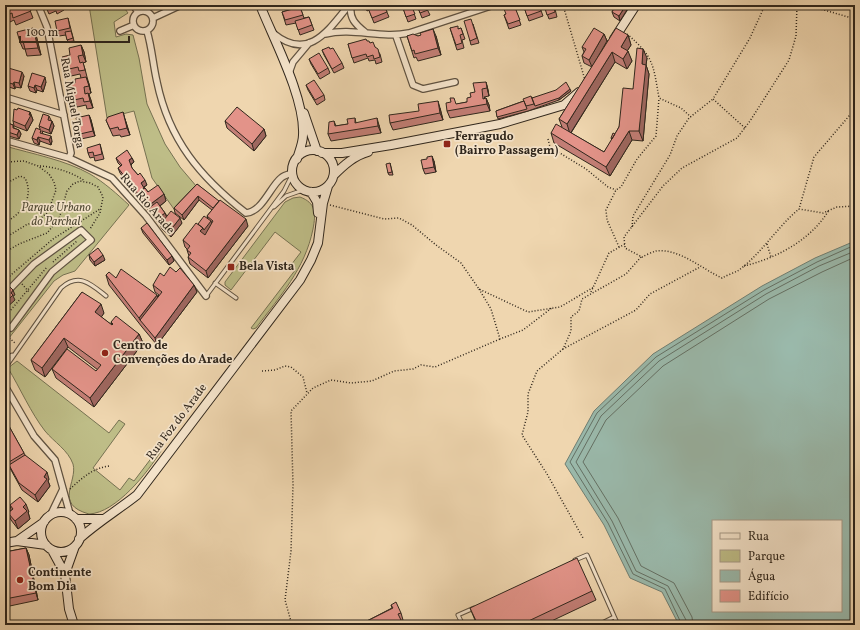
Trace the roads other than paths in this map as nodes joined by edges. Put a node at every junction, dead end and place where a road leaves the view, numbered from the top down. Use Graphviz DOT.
graph roads {
  1 [pos="38,5"];
  2 [pos="133,5"];
  3 [pos="181,5"];
  4 [pos="260,5"];
  5 [pos="350,5"];
  6 [pos="494,5"];
  7 [pos="636,5"];
  8 [pos="138,12"];
  9 [pos="153,18"];
  10 [pos="134,25"];
  11 [pos="269,29"];
  12 [pos="120,31"];
  13 [pos="146,31"];
  14 [pos="365,32"];
  15 [pos="326,34"];
  16 [pos="396,36"];
  17 [pos="309,43"];
  18 [pos="609,47"];
  19 [pos="288,75"];
  20 [pos="455,82"];
  21 [pos="586,83"];
  22 [pos="296,96"];
  23 [pos="5,97"];
  24 [pos="64,115"];
  25 [pos="5,140"];
  26 [pos="391,145"];
  27 [pos="320,152"];
  28 [pos="69,158"];
  29 [pos="297,159"];
  30 [pos="293,174"];
  31 [pos="334,175"];
  32 [pos="328,186"];
  33 [pos="307,191"];
  34 [pos="268,213"];
  35 [pos="320,226"];
  36 [pos="215,283"];
  37 [pos="5,294"];
  38 [pos="106,296"];
  39 [pos="206,296"];
  40 [pos="236,298"];
  41 [pos="5,324"];
  42 [pos="13,354"];
  43 [pos="5,358"];
  44 [pos="5,368"];
  45 [pos="5,386"];
  46 [pos="64,492"];
  47 [pos="73,517"];
  48 [pos="47,518"];
  49 [pos="102,519"];
  50 [pos="16,541"];
  51 [pos="77,542"];
  52 [pos="5,544"];
  53 [pos="49,547"];
  54 [pos="572,561"];
  55 [pos="65,574"];
  56 [pos="480,605"];
  57 [pos="614,618"];
  58 [pos="74,625"];
  59 [pos="463,625"];
  60 [pos="598,625"];
  61 [pos="618,625"];
  1 -- 24 [label="street, Rua Miguel Torga"];
  2 -- 8 [label="street"];
  3 -- 9 [label="street"];
  4 -- 11 [label="street"];
  5 -- 14 [label="street"];
  5 -- 15 [label="street"];
  6 -- 16 [label="street"];
  7 -- 18 [label="street"];
  8 -- 9 [label="street"];
  8 -- 10 [label="street"];
  9 -- 13 [label="street"];
  10 -- 12 [label="street"];
  10 -- 13 [label="street"];
  11 -- 17 [label="street"];
  11 -- 19 [label="street"];
  13 -- 30 [label="street"];
  14 -- 15 [label="street"];
  14 -- 16 [label="street"];
  15 -- 17 [label="street"];
  16 -- 20 [label="street"];
  17 -- 19 [label="street"];
  19 -- 22 [label="street"];
  21 -- 26 [label="street"];
  22 -- 27 [label="street"];
  22 -- 29 [label="street"];
  23 -- 24 [label="street"];
  24 -- 28 [label="street, Rua Miguel Torga"];
  25 -- 28 [label="street, Rua Rio Arade"];
  26 -- 27 [label="street"];
  26 -- 31 [label="street, Rua Foz do Arade"];
  27 -- 29 [label="street"];
  27 -- 31 [label="street"];
  28 -- 39 [label="street, Rua Rio Arade"];
  29 -- 30 [label="street"];
  30 -- 33 [label="street, Rua Foz do Arade"];
  30 -- 34 [label="lane"];
  31 -- 32 [label="street, Rua Foz do Arade"];
  32 -- 33 [label="street"];
  32 -- 35 [label="street, Rua Foz do Arade"];
  33 -- 34 [label="lane"];
  33 -- 35 [label="street, Rua Foz do Arade"];
  34 -- 36 [label="lane"];
  35 -- 49 [label="street, Rua Foz do Arade"];
  36 -- 39 [label="lane"];
  36 -- 40 [label="lane"];
  37 -- 41 [label="street"];
  38 -- 42 [label="lane"];
  42 -- 43 [label="lane"];
  42 -- 44 [label="lane"];
  45 -- 46 [label="street"];
  46 -- 47 [label="street"];
  46 -- 48 [label="street"];
  47 -- 48 [label="street"];
  47 -- 49 [label="street"];
  47 -- 51 [label="street"];
  48 -- 50 [label="street"];
  48 -- 53 [label="street"];
  49 -- 51 [label="street, Rua Foz do Arade"];
  50 -- 52 [label="street"];
  50 -- 53 [label="street"];
  51 -- 53 [label="street"];
  51 -- 55 [label="street"];
  53 -- 55 [label="street"];
  54 -- 57 [label="lane"];
  55 -- 58 [label="street"];
  56 -- 59 [label="lane"];
  57 -- 60 [label="lane"];
  57 -- 61 [label="lane"];
}
